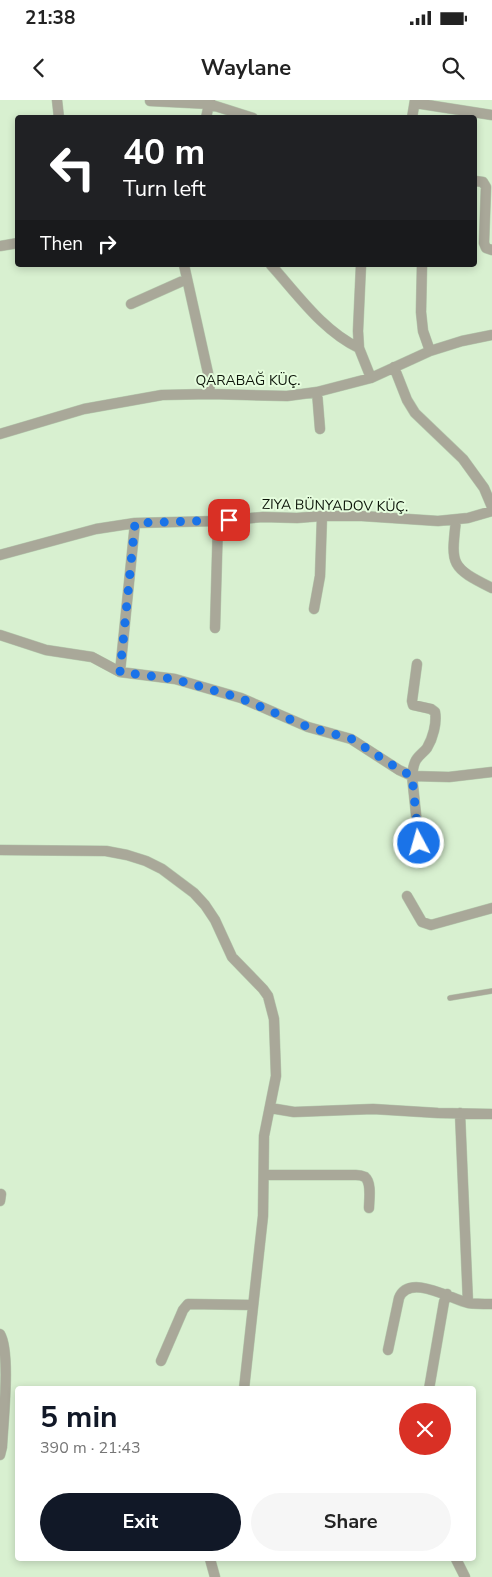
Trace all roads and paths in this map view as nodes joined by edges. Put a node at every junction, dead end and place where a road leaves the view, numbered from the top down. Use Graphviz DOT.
graph roads {
  1 [pos="57,100"];
  2 [pos="150,101"];
  3 [pos="209,102"];
  4 [pos="415,102"];
  5 [pos="59,115"];
  6 [pos="207,115"];
  7 [pos="245,115"];
  8 [pos="413,115"];
  9 [pos="492,115"];
  10 [pos="477,180"];
  11 [pos="15,244"];
  12 [pos="0,246"];
  13 [pos="492,250"];
  14 [pos="184,267"];
  15 [pos="273,267"];
  16 [pos="361,267"];
  17 [pos="422,267"];
  18 [pos="187,280"];
  19 [pos="132,304"];
  20 [pos="492,335"];
  21 [pos="359,348"];
  22 [pos="430,351"];
  23 [pos="394,368"];
  24 [pos="371,378"];
  25 [pos="318,392"];
  26 [pos="210,394"];
  27 [pos="320,430"];
  28 [pos="0,434"];
  29 [pos="492,507"];
  30 [pos="492,511"];
  31 [pos="322,516"];
  32 [pos="456,520"];
  33 [pos="218,521"];
  34 [pos="135,523"];
  35 [pos="0,555"];
  36 [pos="492,588"];
  37 [pos="314,609"];
  38 [pos="215,628"];
  39 [pos="0,635"];
  40 [pos="417,664"];
  41 [pos="120,672"];
  42 [pos="492,772"];
  43 [pos="412,776"];
  44 [pos="419,843"];
  45 [pos="0,850"];
  46 [pos="407,896"];
  47 [pos="492,908"];
  48 [pos="492,991"];
  49 [pos="450,998"];
  50 [pos="270,1108"];
  51 [pos="460,1113"];
  52 [pos="492,1114"];
  53 [pos="264,1176"];
  54 [pos="369,1208"];
  55 [pos="447,1294"];
  56 [pos="468,1303"];
  57 [pos="492,1304"];
  58 [pos="254,1305"];
  59 [pos="0,1334"];
  60 [pos="388,1350"];
  61 [pos="161,1361"];
  62 [pos="244,1386"];
  63 [pos="430,1386"];
  64 [pos="0,1455"];
  65 [pos="211,1561"];
  66 [pos="457,1561"];
  67 [pos="216,1577"];
  68 [pos="465,1577"];
  1 -- 5 [label="street"];
  2 -- 3 [label="street"];
  3 -- 6 [label="street"];
  3 -- 7 [label="street"];
  4 -- 8 [label="street"];
  4 -- 9 [label="street"];
  10 -- 13 [label="street"];
  11 -- 12 [label="street"];
  14 -- 18 [label="street"];
  15 -- 21 [label="street"];
  16 -- 21 [label="street"];
  17 -- 22 [label="street"];
  18 -- 19 [label="street"];
  18 -- 26 [label="street"];
  20 -- 22 [label="street, QARABAĞ KÜÇ."];
  21 -- 24 [label="street"];
  22 -- 23 [label="street, QARABAĞ KÜÇ."];
  23 -- 24 [label="street, QARABAĞ KÜÇ."];
  23 -- 29 [label="street"];
  24 -- 25 [label="street, QARABAĞ KÜÇ."];
  25 -- 26 [label="street, QARABAĞ KÜÇ."];
  25 -- 27 [label="street"];
  26 -- 28 [label="street, QARABAĞ KÜÇ."];
  30 -- 32 [label="street, ZIYA BÜNYADOV KÜÇ."];
  31 -- 32 [label="street, ZIYA BÜNYADOV KÜÇ."];
  31 -- 33 [label="street, ZIYA BÜNYADOV KÜÇ."];
  31 -- 37 [label="street"];
  32 -- 36 [label="street"];
  33 -- 34 [label="street, ZIYA BÜNYADOV KÜÇ."];
  33 -- 38 [label="street"];
  34 -- 35 [label="street, ZIYA BÜNYADOV KÜÇ."];
  34 -- 41 [label="street"];
  39 -- 41 [label="street"];
  40 -- 43 [label="street"];
  41 -- 43 [label="street"];
  42 -- 43 [label="street"];
  43 -- 44 [label="street"];
  45 -- 50 [label="street"];
  46 -- 47 [label="street"];
  48 -- 49 [label="lane"];
  50 -- 51 [label="street"];
  50 -- 53 [label="street"];
  51 -- 52 [label="street"];
  51 -- 56 [label="street"];
  53 -- 54 [label="street"];
  53 -- 58 [label="street"];
  55 -- 56 [label="street"];
  55 -- 60 [label="street"];
  55 -- 63 [label="street"];
  56 -- 57 [label="street"];
  58 -- 61 [label="street"];
  58 -- 62 [label="street"];
  59 -- 64 [label="street"];
  65 -- 67 [label="street"];
  66 -- 68 [label="street"];
}
